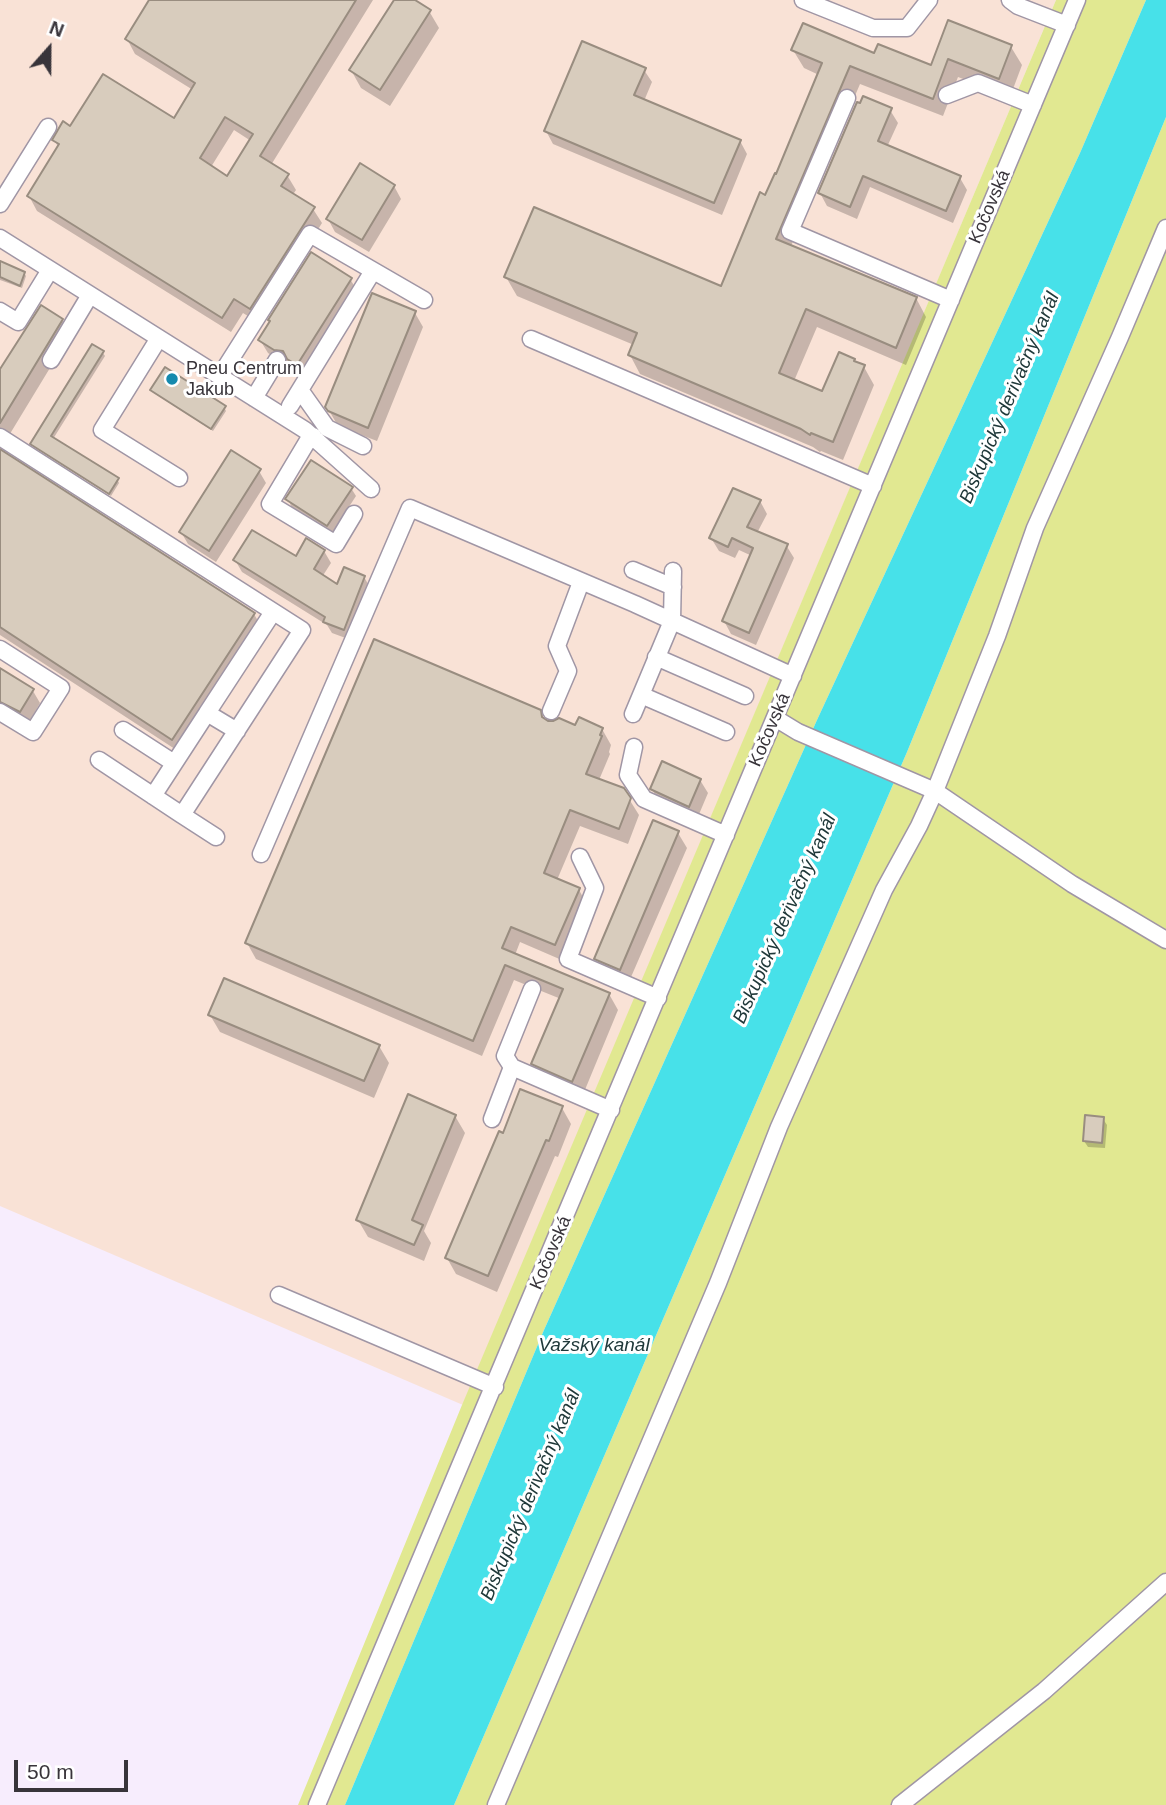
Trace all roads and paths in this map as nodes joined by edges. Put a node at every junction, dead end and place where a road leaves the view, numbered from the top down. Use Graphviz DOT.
graph roads {
  1 [pos="803,0"];
  2 [pos="929,0"];
  3 [pos="1010,0"];
  4 [pos="1077,0"];
  5 [pos="1067,25"];
  6 [pos="947,95"];
  7 [pos="846,99"];
  8 [pos="1033,105"];
  9 [pos="48,127"];
  10 [pos="0,204"];
  11 [pos="1166,228"];
  12 [pos="0,238"];
  13 [pos="50,270"];
  14 [pos="373,271"];
  15 [pos="90,295"];
  16 [pos="424,300"];
  17 [pos="951,300"];
  18 [pos="0,311"];
  19 [pos="159,338"];
  20 [pos="531,339"];
  21 [pos="51,360"];
  22 [pos="277,360"];
  23 [pos="220,376"];
  24 [pos="300,390"];
  25 [pos="254,398"];
  26 [pos="290,406"];
  27 [pos="313,436"];
  28 [pos="0,437"];
  29 [pos="363,446"];
  30 [pos="179,478"];
  31 [pos="873,486"];
  32 [pos="371,488"];
  33 [pos="354,514"];
  34 [pos="633,570"];
  35 [pos="581,582"];
  36 [pos="273,612"];
  37 [pos="672,621"];
  38 [pos="0,649"];
  39 [pos="656,657"];
  40 [pos="793,676"];
  41 [pos="641,695"];
  42 [pos="745,696"];
  43 [pos="551,710"];
  44 [pos="0,712"];
  45 [pos="207,713"];
  46 [pos="633,714"];
  47 [pos="775,718"];
  48 [pos="123,730"];
  49 [pos="237,731"];
  50 [pos="726,732"];
  51 [pos="634,747"];
  52 [pos="99,760"];
  53 [pos="174,763"];
  54 [pos="935,791"];
  55 [pos="153,796"];
  56 [pos="182,815"];
  57 [pos="726,835"];
  58 [pos="216,837"];
  59 [pos="261,854"];
  60 [pos="580,857"];
  61 [pos="1166,940"];
  62 [pos="532,989"];
  63 [pos="658,998"];
  64 [pos="512,1067"];
  65 [pos="611,1110"];
  66 [pos="492,1119"];
  67 [pos="279,1295"];
  68 [pos="495,1387"];
  69 [pos="1166,1582"];
  70 [pos="317,1805"];
  71 [pos="496,1805"];
  72 [pos="900,1805"];
  1 -- 2 [label="street"];
  3 -- 5 [label="street"];
  4 -- 5 [label="street, Kočovská"];
  5 -- 8 [label="street, Kočovská"];
  6 -- 8 [label="street"];
  7 -- 17 [label="street"];
  8 -- 17 [label="street, Kočovská"];
  9 -- 10 [label="street"];
  11 -- 54 [label="street"];
  12 -- 13 [label="street"];
  13 -- 15 [label="street"];
  13 -- 18 [label="street"];
  14 -- 16 [label="street"];
  14 -- 23 [label="street"];
  14 -- 24 [label="street"];
  15 -- 19 [label="street"];
  15 -- 21 [label="street"];
  17 -- 31 [label="street, Kočovská"];
  19 -- 23 [label="street"];
  19 -- 30 [label="street"];
  20 -- 31 [label="street"];
  22 -- 25 [label="street"];
  23 -- 25 [label="street"];
  24 -- 26 [label="street"];
  24 -- 29 [label="street"];
  25 -- 27 [label="street"];
  27 -- 32 [label="street"];
  27 -- 33 [label="street"];
  28 -- 36 [label="street"];
  31 -- 40 [label="street, Kočovská"];
  34 -- 37 [label="street"];
  35 -- 37 [label="street"];
  35 -- 43 [label="street"];
  35 -- 59 [label="street"];
  36 -- 45 [label="street"];
  36 -- 49 [label="street"];
  37 -- 39 [label="street"];
  37 -- 40 [label="street"];
  38 -- 44 [label="street"];
  39 -- 41 [label="street"];
  39 -- 42 [label="street"];
  40 -- 47 [label="street, Kočovská"];
  41 -- 46 [label="street"];
  41 -- 50 [label="street"];
  45 -- 49 [label="street"];
  45 -- 53 [label="street"];
  47 -- 54 [label="street"];
  47 -- 57 [label="street, Kočovská"];
  48 -- 53 [label="street"];
  49 -- 56 [label="street"];
  51 -- 57 [label="street"];
  52 -- 55 [label="street"];
  53 -- 55 [label="street"];
  54 -- 61 [label="street"];
  54 -- 71 [label="street"];
  55 -- 56 [label="street"];
  56 -- 58 [label="street"];
  57 -- 63 [label="street, Kočovská"];
  60 -- 63 [label="street"];
  62 -- 64 [label="street"];
  63 -- 65 [label="street, Kočovská"];
  64 -- 65 [label="street"];
  64 -- 66 [label="street"];
  65 -- 68 [label="street, Kočovská"];
  67 -- 68 [label="street"];
  68 -- 70 [label="street, Kočovská"];
  69 -- 72 [label="street"];
}
